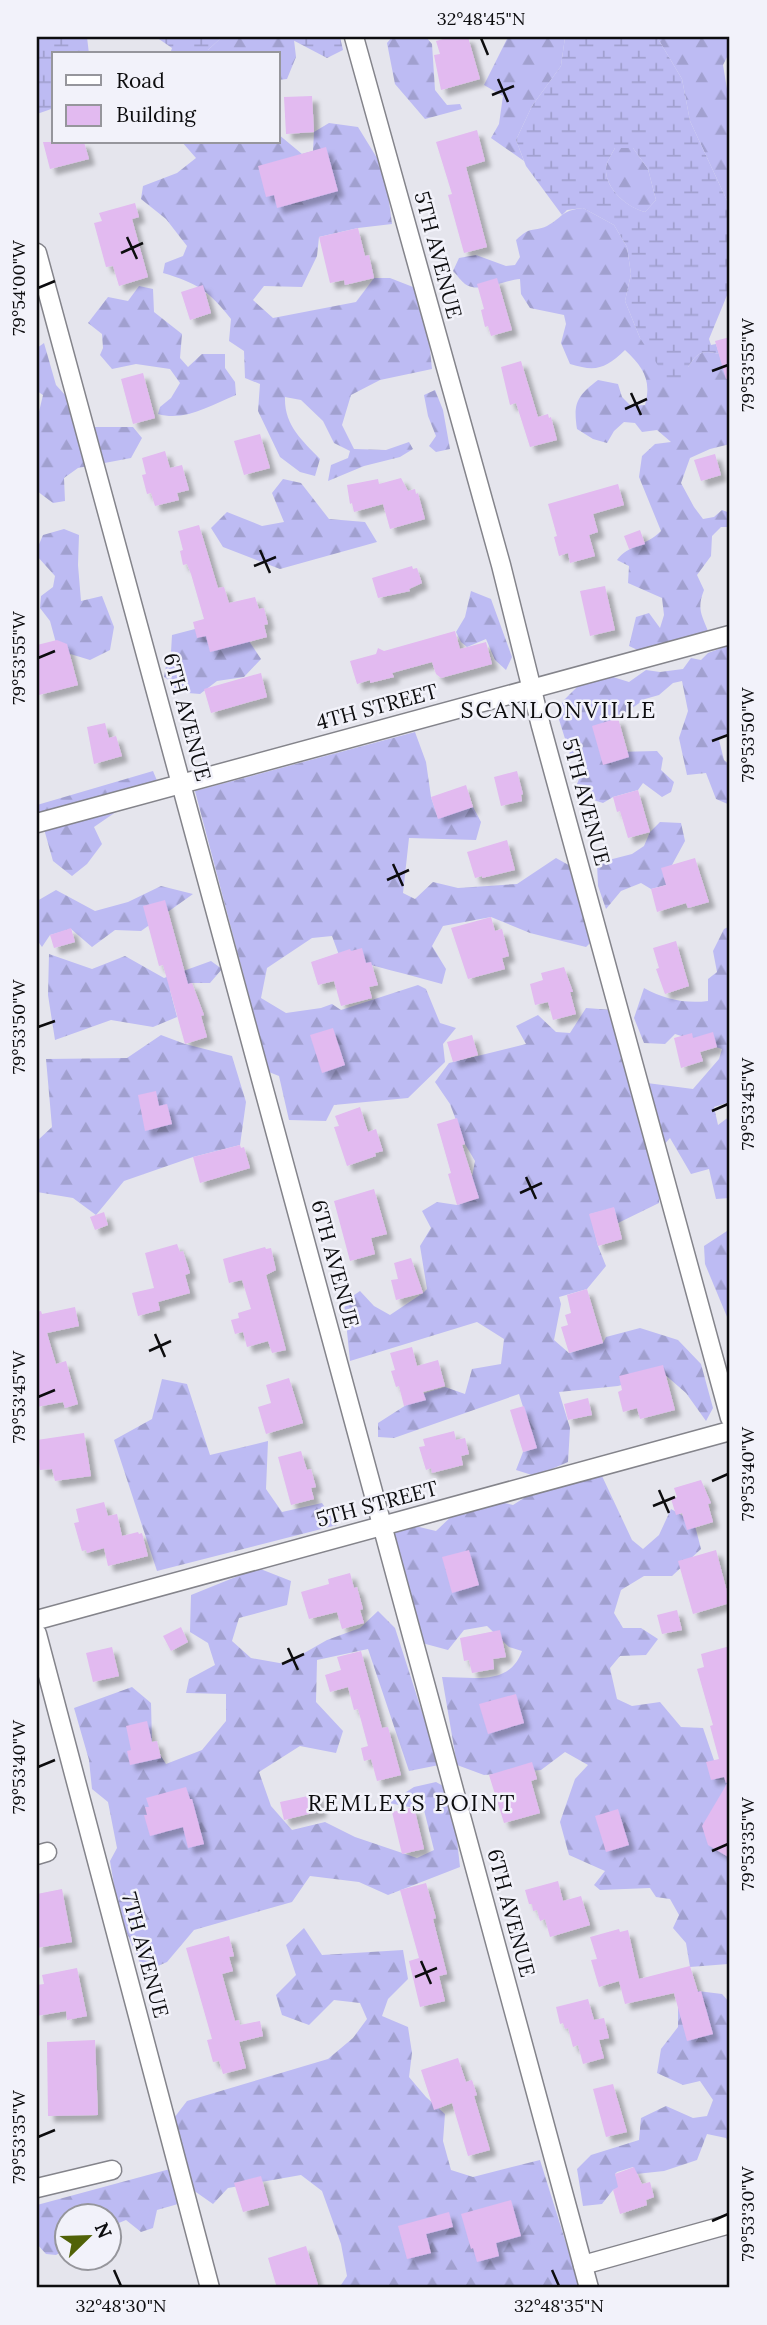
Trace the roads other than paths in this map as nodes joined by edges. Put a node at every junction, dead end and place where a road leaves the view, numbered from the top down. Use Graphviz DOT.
graph roads {
  1 [pos="354,37"];
  2 [pos="37,253"];
  3 [pos="730,635"];
  4 [pos="531,688"];
  5 [pos="181,784"];
  6 [pos="37,823"];
  7 [pos="730,1418"];
  8 [pos="730,1431"];
  9 [pos="382,1526"];
  10 [pos="37,1620"];
  11 [pos="37,1634"];
  12 [pos="112,2170"];
  13 [pos="37,2188"];
  14 [pos="730,2224"];
  15 [pos="583,2265"];
  16 [pos="210,2288"];
  17 [pos="589,2288"];
  1 -- 4 [label="street, 5TH AVENUE"];
  2 -- 5 [label="street, 6TH AVENUE"];
  3 -- 4 [label="street, 4TH STREET"];
  4 -- 5 [label="street, 4TH STREET"];
  4 -- 7 [label="street, 5TH AVENUE"];
  5 -- 6 [label="street, 4TH STREET"];
  5 -- 9 [label="street, 6TH AVENUE"];
  8 -- 9 [label="street, 5TH STREET"];
  9 -- 10 [label="street, 5TH STREET"];
  9 -- 15 [label="street, 6TH AVENUE"];
  11 -- 16 [label="street, 7TH AVENUE"];
  12 -- 13 [label="street"];
  14 -- 15 [label="street"];
  15 -- 17 [label="street, 6TH AVENUE"];
}
